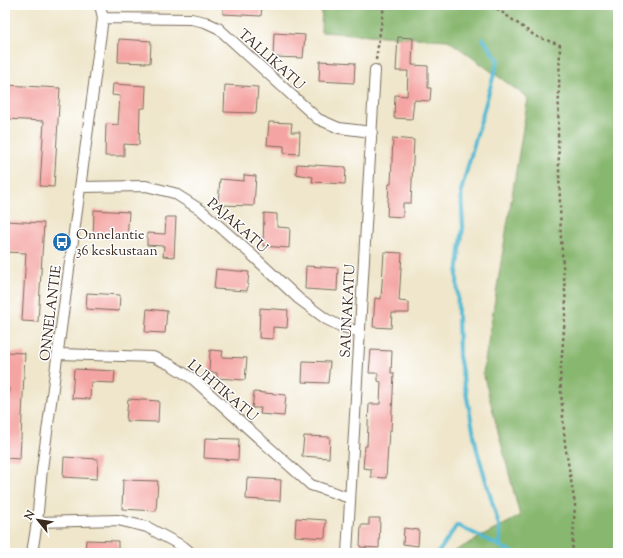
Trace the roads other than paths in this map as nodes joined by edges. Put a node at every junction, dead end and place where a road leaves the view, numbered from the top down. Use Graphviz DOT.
graph roads {
  1 [pos="100,5"];
  2 [pos="103,18"];
  3 [pos="375,70"];
  4 [pos="372,132"];
  5 [pos="80,187"];
  6 [pos="360,332"];
  7 [pos="59,354"];
  8 [pos="350,498"];
  9 [pos="38,522"];
  10 [pos="32,553"];
  11 [pos="191,553"];
  12 [pos="347,553"];
  1 -- 2 [label="street, ONNELANTIE"];
  2 -- 4 [label="street, TALLIKATU"];
  2 -- 5 [label="street, ONNELANTIE"];
  3 -- 4 [label="street, SAUNAKATU"];
  4 -- 6 [label="street, SAUNAKATU"];
  5 -- 6 [label="street, PAJAKATU"];
  5 -- 7 [label="street, ONNELANTIE"];
  6 -- 8 [label="street, SAUNAKATU"];
  7 -- 8 [label="street, LUHTIKATU"];
  7 -- 9 [label="street, ONNELANTIE"];
  8 -- 12 [label="street, SAUNAKATU"];
  9 -- 10 [label="street, ONNELANTIE"];
  9 -- 11 [label="street"];
}
